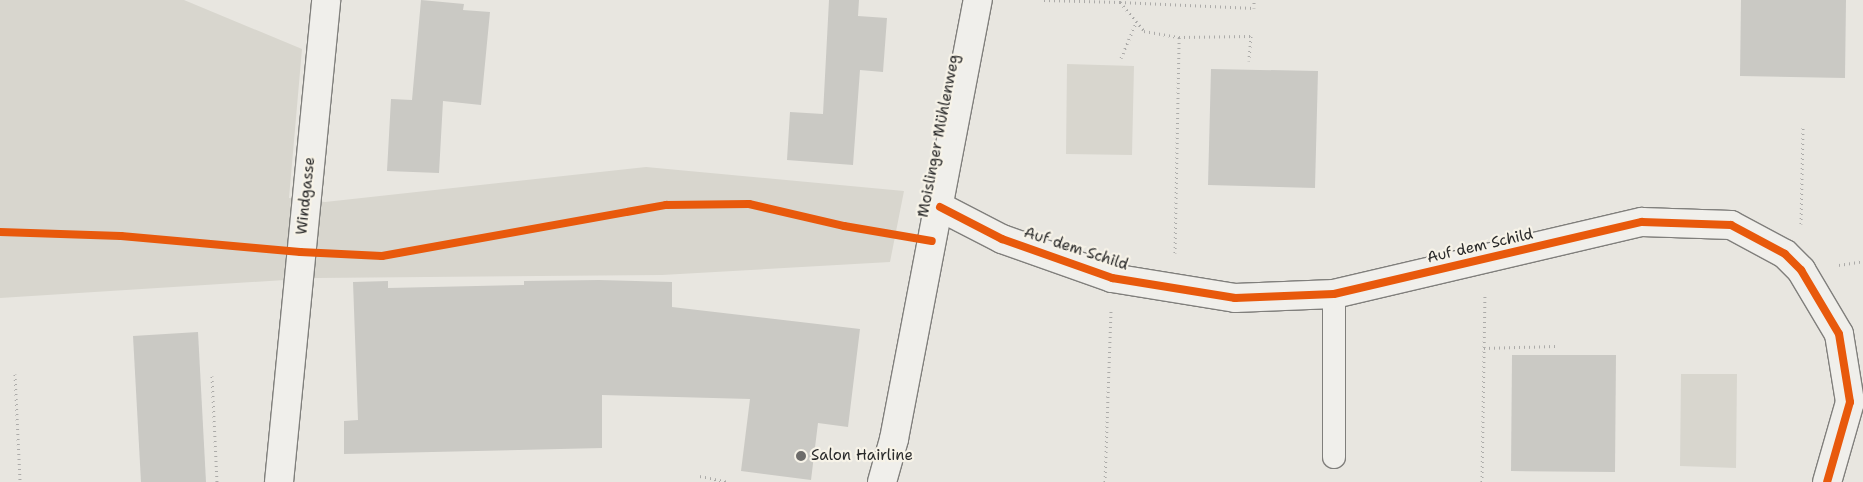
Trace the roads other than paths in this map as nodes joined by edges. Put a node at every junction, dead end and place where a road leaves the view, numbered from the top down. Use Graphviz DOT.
graph roads {
  1 [pos="326,0"];
  2 [pos="978,0"];
  3 [pos="940,207"];
  4 [pos="1334,294"];
  5 [pos="1334,457"];
  6 [pos="279,482"];
  7 [pos="882,482"];
  8 [pos="1827,482"];
  1 -- 6 [label="street, Windgasse"];
  2 -- 3 [label="street, Moislinger Mühlenweg"];
  3 -- 4 [label="street, Auf dem Schild"];
  3 -- 7 [label="street, Moislinger Mühlenweg"];
  4 -- 5 [label="lane"];
  4 -- 8 [label="street, Auf dem Schild"];
}
